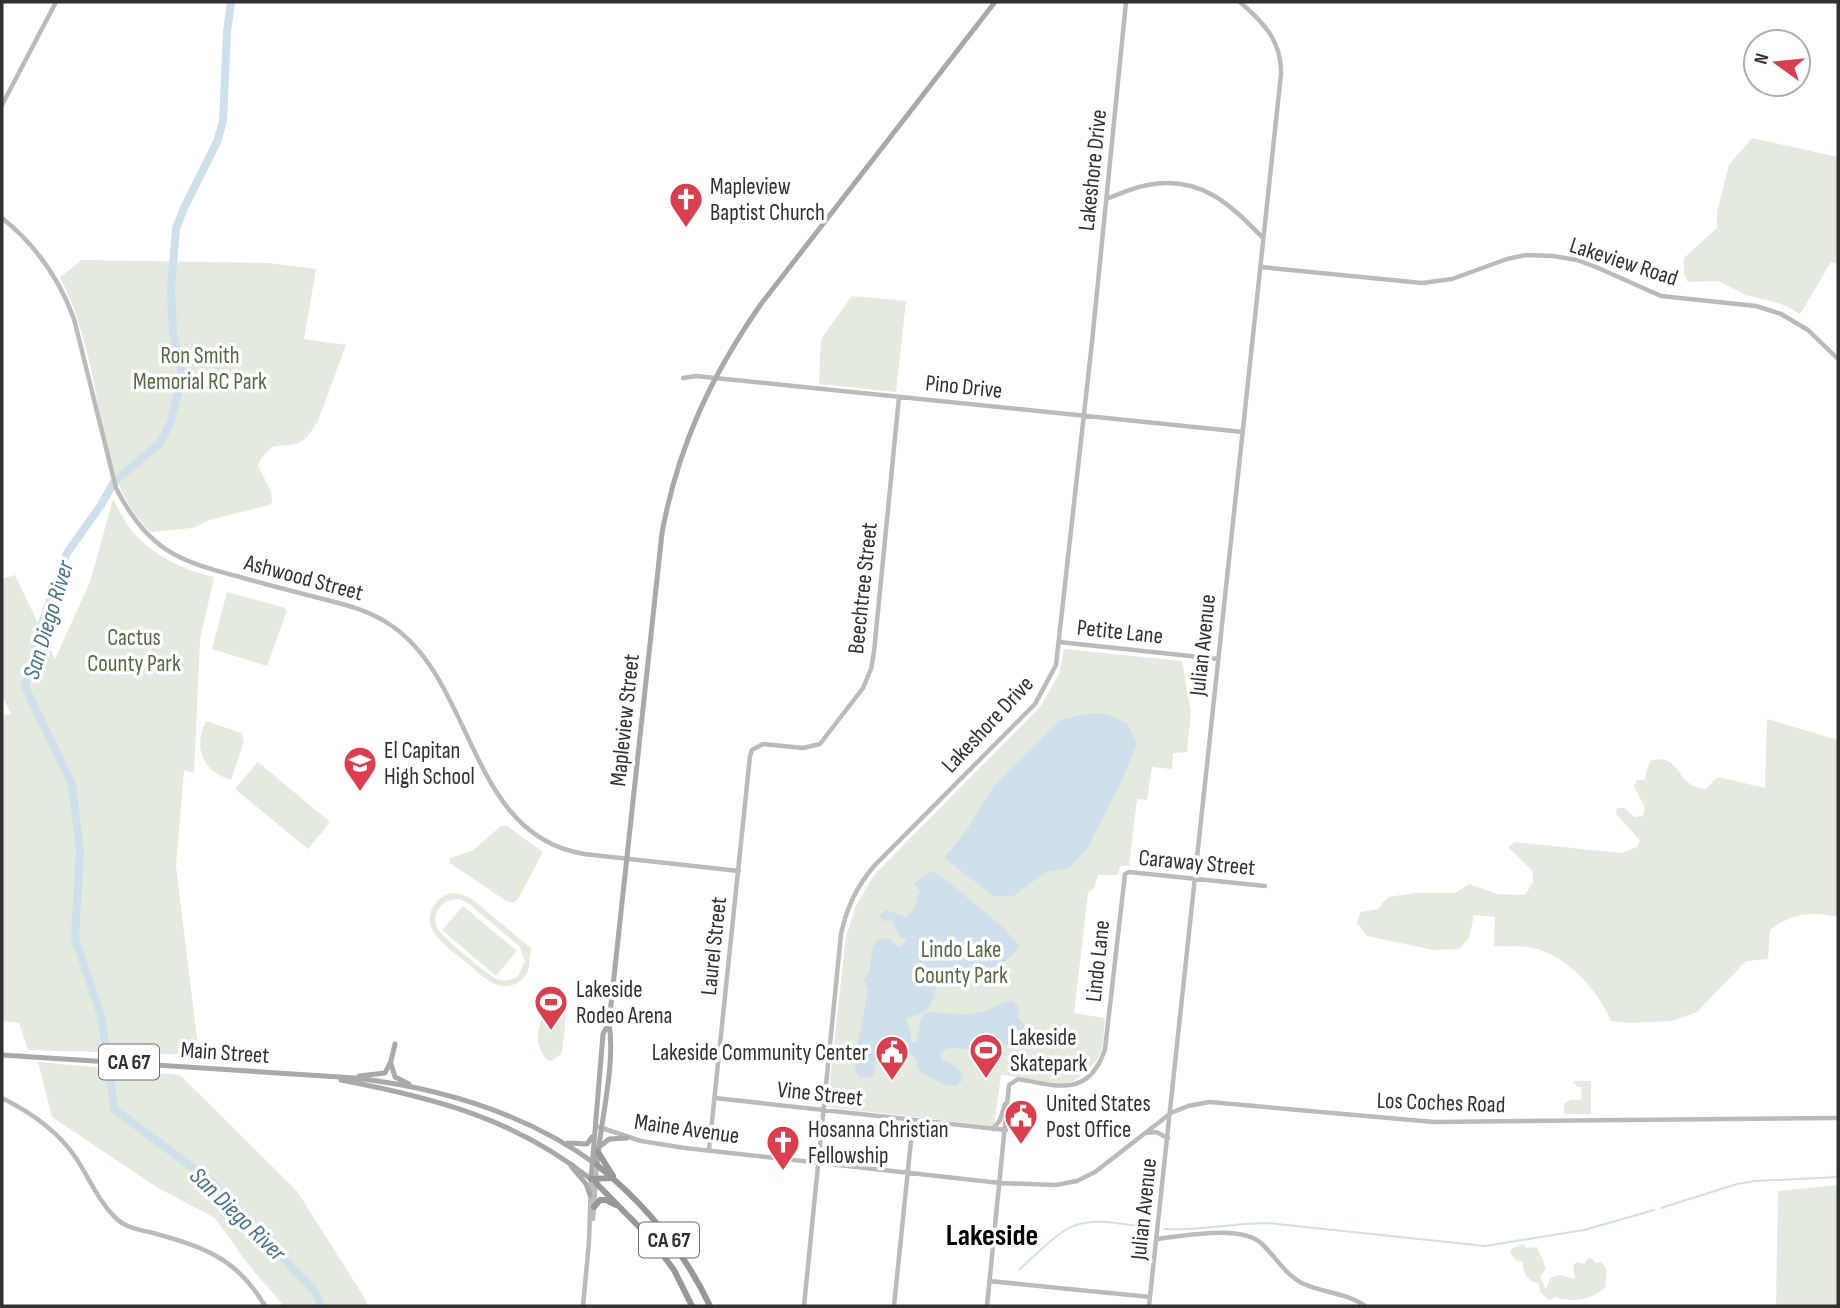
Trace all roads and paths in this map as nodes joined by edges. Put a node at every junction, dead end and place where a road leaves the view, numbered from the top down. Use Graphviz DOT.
graph roads {
  1 [pos="56,2"];
  2 [pos="995,2"];
  3 [pos="1126,2"];
  4 [pos="1240,2"];
  5 [pos="2,105"];
  6 [pos="1106,199"];
  7 [pos="2,218"];
  8 [pos="1264,239"];
  9 [pos="1261,267"];
  10 [pos="1838,359"];
  11 [pos="682,378"];
  12 [pos="714,378"];
  13 [pos="899,397"];
  14 [pos="1084,416"];
  15 [pos="1243,432"];
  16 [pos="1059,642"];
  17 [pos="1218,659"];
  18 [pos="756,747"];
  19 [pos="627,859"];
  20 [pos="739,871"];
  21 [pos="1125,874"];
  22 [pos="1195,878"];
  23 [pos="1265,886"];
  24 [pos="395,1044"];
  25 [pos="2,1055"];
  26 [pos="391,1061"];
  27 [pos="321,1076"];
  28 [pos="421,1089"];
  29 [pos="1008,1097"];
  30 [pos="2,1098"];
  31 [pos="715,1098"];
  32 [pos="824,1111"];
  33 [pos="1171,1113"];
  34 [pos="1838,1118"];
  35 [pos="914,1121"];
  36 [pos="597,1128"];
  37 [pos="993,1129"];
  38 [pos="1006,1130"];
  39 [pos="1143,1134"];
  40 [pos="627,1138"];
  41 [pos="1168,1138"];
  42 [pos="562,1141"];
  43 [pos="598,1150"];
  44 [pos="709,1150"];
  45 [pos="818,1161"];
  46 [pos="571,1164"];
  47 [pos="594,1164"];
  48 [pos="908,1171"];
  49 [pos="613,1178"];
  50 [pos="594,1180"];
  51 [pos="1000,1183"];
  52 [pos="1068,1184"];
  53 [pos="590,1195"];
  54 [pos="594,1207"];
  55 [pos="622,1208"];
  56 [pos="590,1222"];
  57 [pos="1157,1239"];
  58 [pos="989,1281"];
  59 [pos="1150,1297"];
  60 [pos="265,1306"];
  61 [pos="583,1306"];
  62 [pos="692,1306"];
  63 [pos="710,1306"];
  64 [pos="804,1306"];
  65 [pos="894,1306"];
  66 [pos="987,1306"];
  67 [pos="1149,1306"];
  68 [pos="1365,1306"];
  1 -- 5 [label="street"];
  2 -- 12 [label="main road, Mapleview Street"];
  3 -- 6 [label="street, Lakeshore Drive"];
  4 -- 8 [label="street, Julian Avenue"];
  6 -- 8 [label="street"];
  6 -- 14 [label="street, Lakeshore Drive"];
  7 -- 19 [label="street, Ashwood Street"];
  8 -- 9 [label="street, Julian Avenue"];
  9 -- 10 [label="street, Lakeview Road"];
  9 -- 15 [label="street, Julian Avenue"];
  11 -- 12 [label="street, Pino Drive"];
  12 -- 13 [label="street, Pino Drive"];
  12 -- 19 [label="main road, Mapleview Street"];
  13 -- 14 [label="street, Pino Drive"];
  13 -- 18 [label="street, Beechtree Street"];
  14 -- 15 [label="street, Pino Drive"];
  14 -- 16 [label="street, Lakeshore Drive"];
  15 -- 17 [label="street, Julian Avenue"];
  16 -- 17 [label="street, Petite Lane"];
  16 -- 32 [label="street, Lakeshore Drive"];
  17 -- 22 [label="street, Julian Avenue"];
  18 -- 20 [label="street, Laurel Street"];
  19 -- 20 [label="street, Ashwood Street"];
  19 -- 36 [label="main road, Mapleview Street"];
  20 -- 31 [label="street, Laurel Street"];
  21 -- 22 [label="street, Caraway Street"];
  21 -- 29 [label="street, Lindo Lane"];
  22 -- 23 [label="street, Caraway Street"];
  22 -- 33 [label="street, Julian Avenue"];
  24 -- 26 [label="main road"];
  25 -- 27 [label="main road, Main Street / CA 67"];
  26 -- 27 [label="main road"];
  26 -- 28 [label="main road"];
  27 -- 28 [label="main road, Main Street / CA 67"];
  27 -- 46 [label="main road, Main Street / CA 67"];
  28 -- 42 [label="main road, Main Street / CA 67"];
  29 -- 37 [label="street"];
  29 -- 38 [label="street"];
  30 -- 60 [label="street"];
  31 -- 32 [label="street, Vine Street"];
  31 -- 44 [label="street, Laurel Street"];
  32 -- 35 [label="street, Vine Street"];
  32 -- 45 [label="street, Lakeshore Drive"];
  33 -- 34 [label="street, Los Coches Road"];
  33 -- 39 [label="street, Los Coches Road"];
  33 -- 41 [label="street, Julian Avenue"];
  35 -- 37 [label="street, Vine Street"];
  35 -- 48 [label="street"];
  36 -- 40 [label="street, Maine Avenue"];
  36 -- 42 [label="main road"];
  36 -- 43 [label="main road, Mapleview Street"];
  36 -- 47 [label="main road, Mapleview Street"];
  37 -- 38 [label="street, Vine Street"];
  38 -- 51 [label="street"];
  39 -- 41 [label="street"];
  39 -- 52 [label="street, Los Coches Road"];
  40 -- 43 [label="main road"];
  40 -- 44 [label="street, Maine Avenue"];
  41 -- 57 [label="street, Julian Avenue"];
  42 -- 47 [label="main road, Main Street / CA 67"];
  43 -- 47 [label="main road, Mapleview Street"];
  43 -- 49 [label="highway"];
  44 -- 45 [label="street, Maine Avenue"];
  45 -- 48 [label="street, Maine Avenue"];
  45 -- 64 [label="street, Lakeshore Drive"];
  46 -- 47 [label="main road"];
  46 -- 50 [label="main road, Main Street / CA 67"];
  46 -- 53 [label="main road"];
  47 -- 49 [label="highway, CA 67"];
  47 -- 50 [label="main road, Mapleview Street"];
  48 -- 51 [label="street, Maine Avenue"];
  48 -- 65 [label="street"];
  49 -- 50 [label="highway"];
  49 -- 63 [label="highway, CA 67"];
  50 -- 53 [label="street, Mapleview Street"];
  50 -- 54 [label="street, Mapleview Street"];
  50 -- 55 [label="highway, CA 67"];
  51 -- 52 [label="street, Maine Avenue"];
  51 -- 58 [label="street"];
  53 -- 56 [label="street, Mapleview Street"];
  54 -- 55 [label="highway"];
  54 -- 56 [label="street, Mapleview Street"];
  55 -- 62 [label="highway, CA 67"];
  56 -- 61 [label="street, Mapleview Street"];
  57 -- 59 [label="street, Julian Avenue"];
  57 -- 68 [label="street"];
  58 -- 59 [label="street"];
  58 -- 66 [label="street"];
  59 -- 67 [label="street, Julian Avenue"];
}
